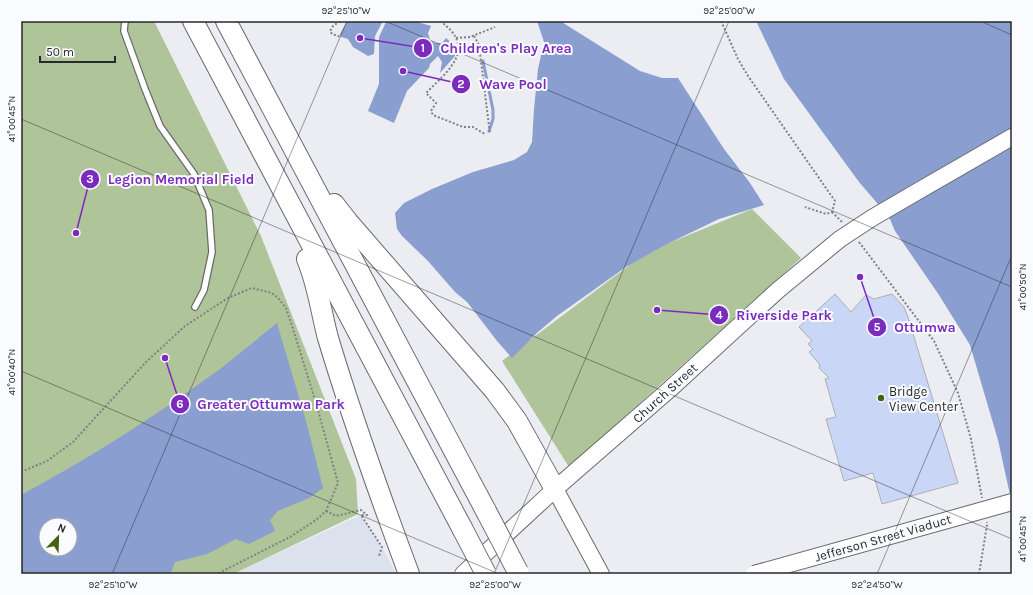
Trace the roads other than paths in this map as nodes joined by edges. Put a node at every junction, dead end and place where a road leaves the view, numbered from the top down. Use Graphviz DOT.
graph roads {
  1 [pos="125,21"];
  2 [pos="193,21"];
  3 [pos="226,21"];
  4 [pos="1012,137"];
  5 [pos="298,158"];
  6 [pos="268,165"];
  7 [pos="195,307"];
  8 [pos="555,490"];
  9 [pos="1012,502"];
  10 [pos="519,573"];
  11 [pos="409,574"];
  12 [pos="463,574"];
  13 [pos="486,574"];
  14 [pos="601,574"];
  15 [pos="754,574"];
  1 -- 7 [label="lane"];
  2 -- 6 [label="highway"];
  3 -- 5 [label="highway"];
  4 -- 8 [label="main road, Church Street"];
  5 -- 8 [label="highway"];
  5 -- 10 [label="highway, bridge"];
  6 -- 11 [label="highway"];
  6 -- 13 [label="highway, bridge"];
  8 -- 12 [label="main road, Church Street"];
  8 -- 14 [label="main road"];
  9 -- 15 [label="main road, Jefferson Street Viaduct, bridge"];
}
